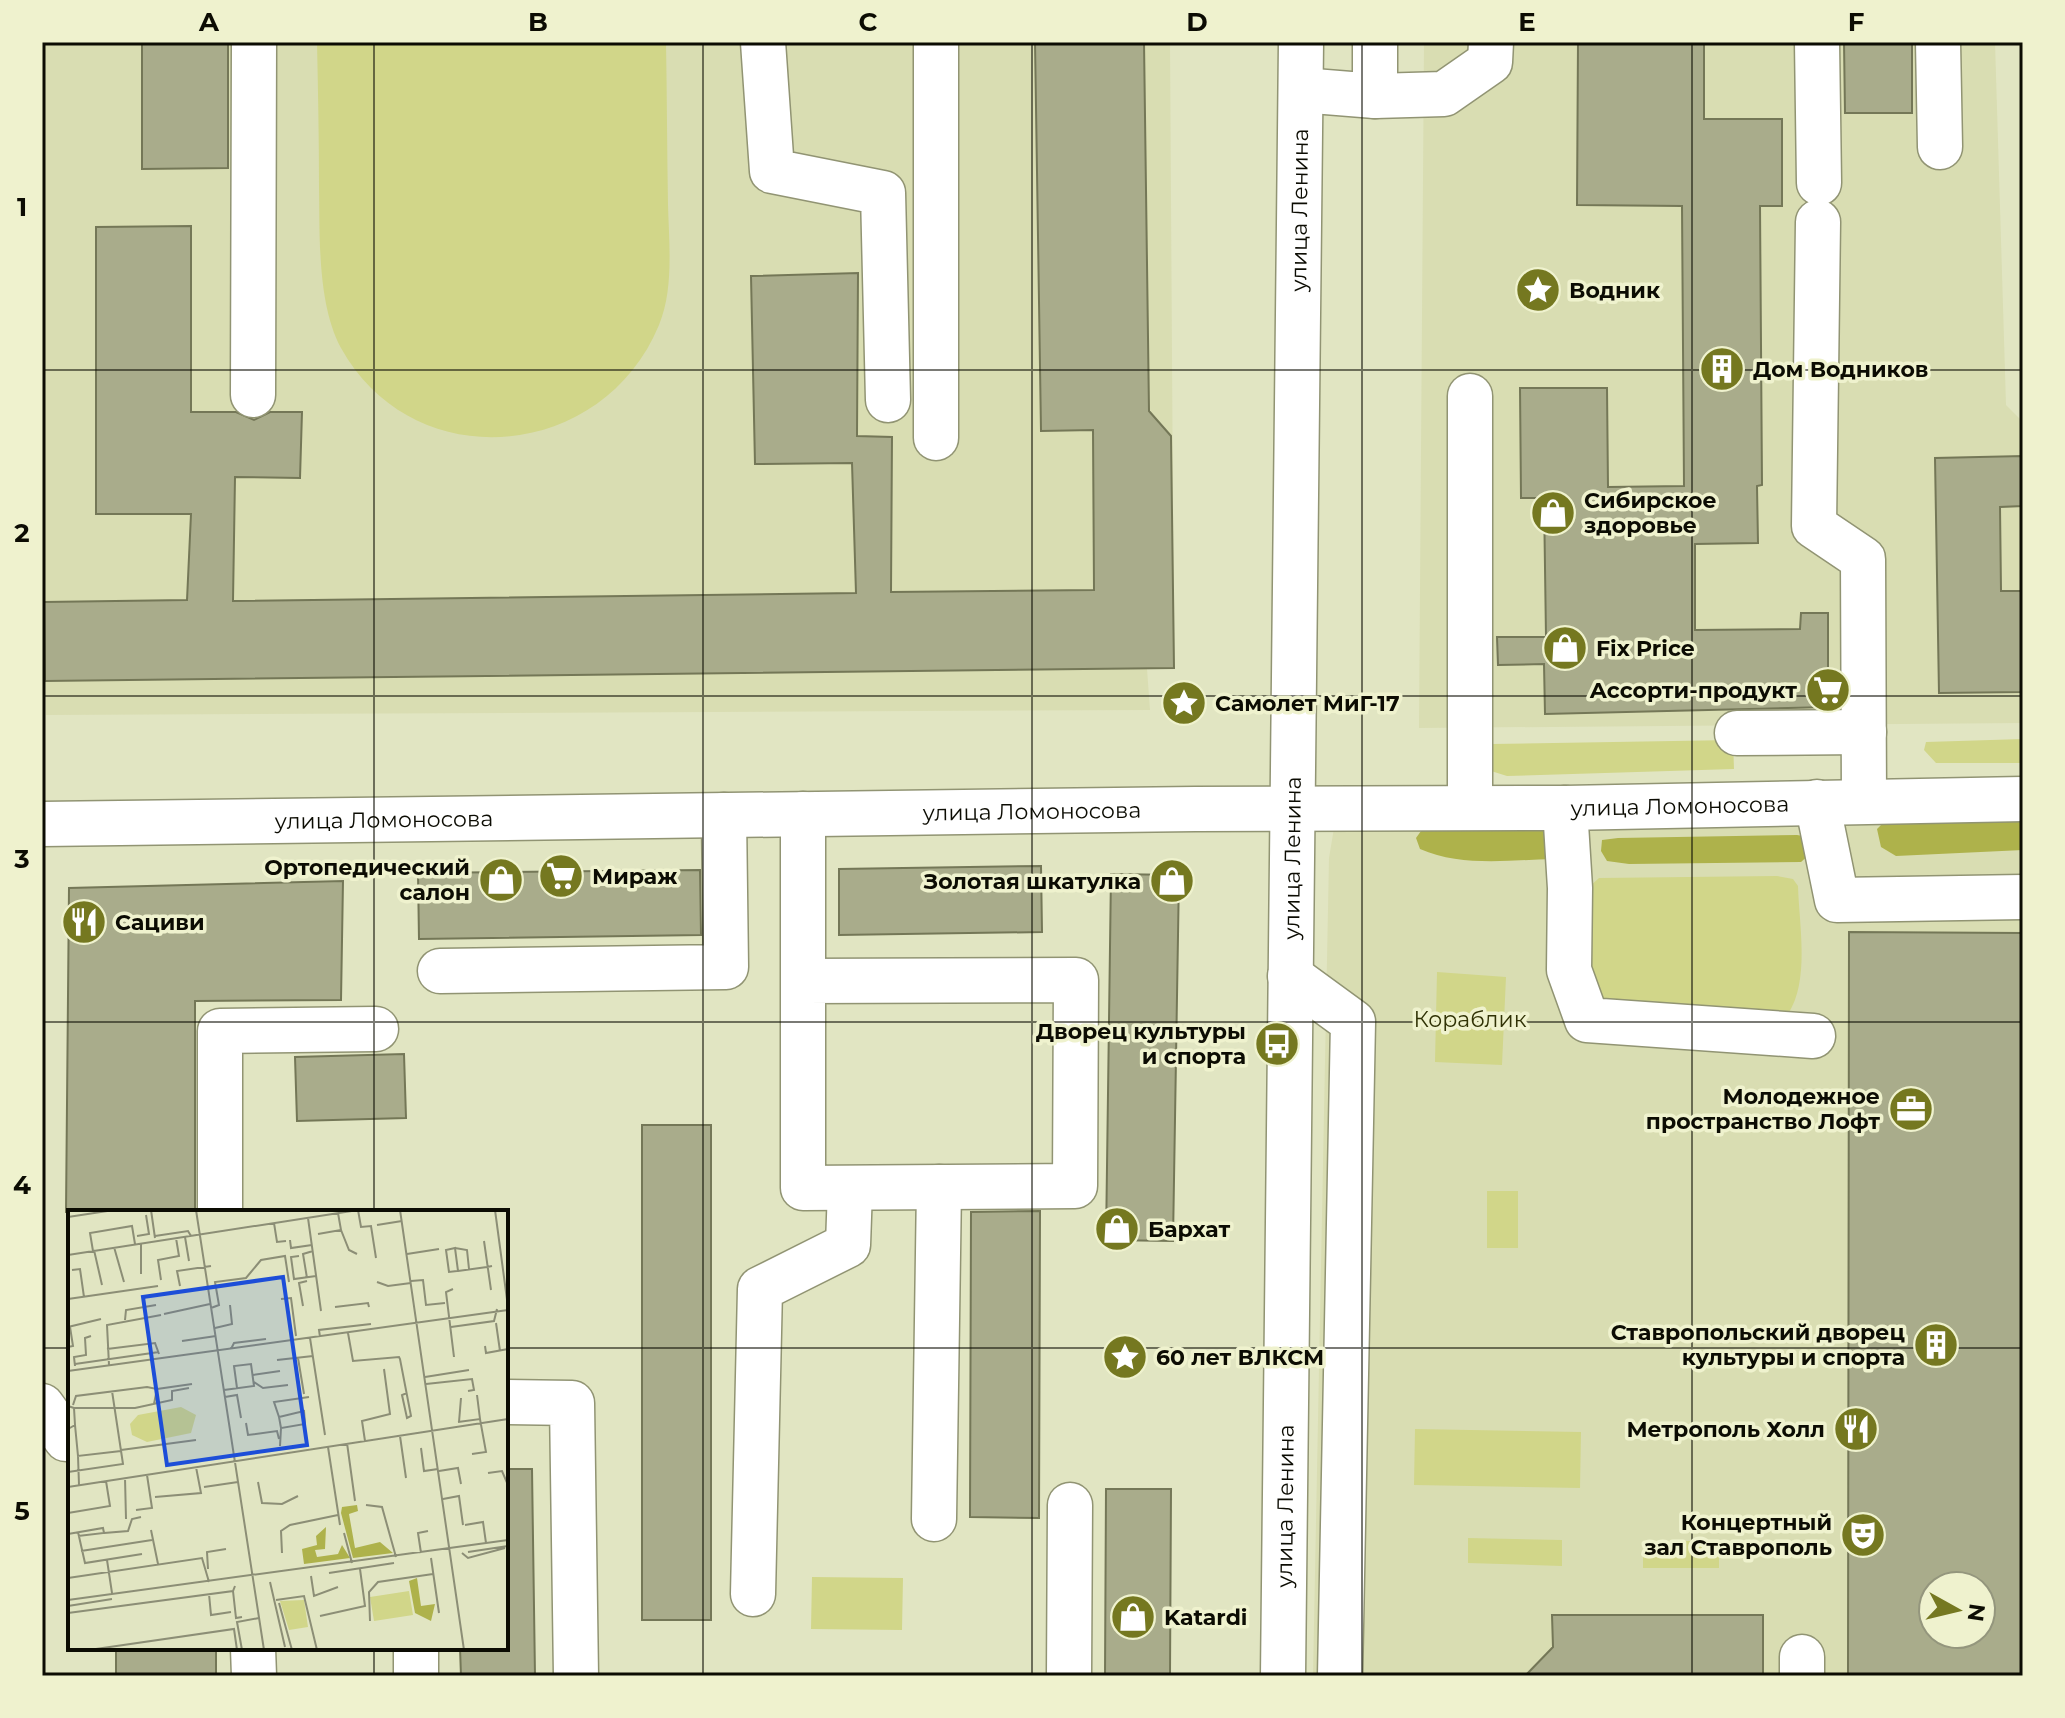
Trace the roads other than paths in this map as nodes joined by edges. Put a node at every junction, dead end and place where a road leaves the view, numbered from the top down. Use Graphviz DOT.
graph roads {
  1 [pos="254,42"];
  2 [pos="763,42"];
  3 [pos="936,42"];
  4 [pos="1301,42"];
  5 [pos="1375,42"];
  6 [pos="1491,42"];
  7 [pos="1817,42"];
  8 [pos="1938,42"];
  9 [pos="1301,90"];
  10 [pos="1375,96"];
  11 [pos="1940,147"];
  12 [pos="253,395"];
  13 [pos="1470,396"];
  14 [pos="888,400"];
  15 [pos="936,438"];
  16 [pos="1864,732"];
  17 [pos="1737,733"];
  18 [pos="2023,799"];
  19 [pos="1864,800"];
  20 [pos="1817,802"];
  21 [pos="1470,807"];
  22 [pos="1292,808"];
  23 [pos="1565,808"];
  24 [pos="803,814"];
  25 [pos="724,815"];
  26 [pos="42,824"];
  27 [pos="2023,897"];
  28 [pos="440,971"];
  29 [pos="1290,976"];
  30 [pos="804,981"];
  31 [pos="376,1029"];
  32 [pos="1813,1036"];
  33 [pos="939,1187"];
  34 [pos="850,1189"];
  35 [pos="220,1210"];
  36 [pos="42,1393"];
  37 [pos="68,1394"];
  38 [pos="508,1402"];
  39 [pos="42,1406"];
  40 [pos="68,1439"];
  41 [pos="1070,1505"];
  42 [pos="934,1519"];
  43 [pos="753,1594"];
  44 [pos="253,1650"];
  45 [pos="416,1650"];
  46 [pos="254,1676"];
  47 [pos="416,1676"];
  48 [pos="576,1676"];
  49 [pos="1069,1676"];
  50 [pos="1283,1676"];
  51 [pos="1340,1676"];
  1 -- 12 [label="street"];
  2 -- 14 [label="street"];
  3 -- 15 [label="street"];
  4 -- 9 [label="street, улица Ленина"];
  5 -- 10 [label="street"];
  6 -- 10 [label="street"];
  7 -- 16 [label="street"];
  8 -- 11 [label="street"];
  9 -- 10 [label="street"];
  9 -- 22 [label="street, улица Ленина"];
  13 -- 21 [label="street"];
  16 -- 17 [label="street"];
  16 -- 19 [label="street"];
  18 -- 19 [label="street, улица Ломоносова"];
  19 -- 20 [label="street, улица Ломоносова"];
  20 -- 23 [label="street, улица Ломоносова"];
  20 -- 27 [label="street"];
  21 -- 22 [label="street, улица Ломоносова"];
  21 -- 23 [label="street, улица Ломоносова"];
  22 -- 24 [label="street, улица Ломоносова"];
  22 -- 29 [label="street, улица Ленина"];
  23 -- 32 [label="street"];
  24 -- 25 [label="street, улица Ломоносова"];
  24 -- 30 [label="street"];
  25 -- 26 [label="street, улица Ломоносова"];
  25 -- 28 [label="street"];
  29 -- 50 [label="street, улица Ленина"];
  29 -- 51 [label="street"];
  30 -- 33 [label="street"];
  30 -- 34 [label="street"];
  31 -- 35 [label="street"];
  33 -- 34 [label="street"];
  33 -- 42 [label="street"];
  34 -- 43 [label="street"];
  36 -- 37 [label="street"];
  38 -- 48 [label="street"];
  39 -- 40 [label="street"];
  41 -- 49 [label="street"];
  44 -- 46 [label="street"];
  45 -- 47 [label="street"];
}
